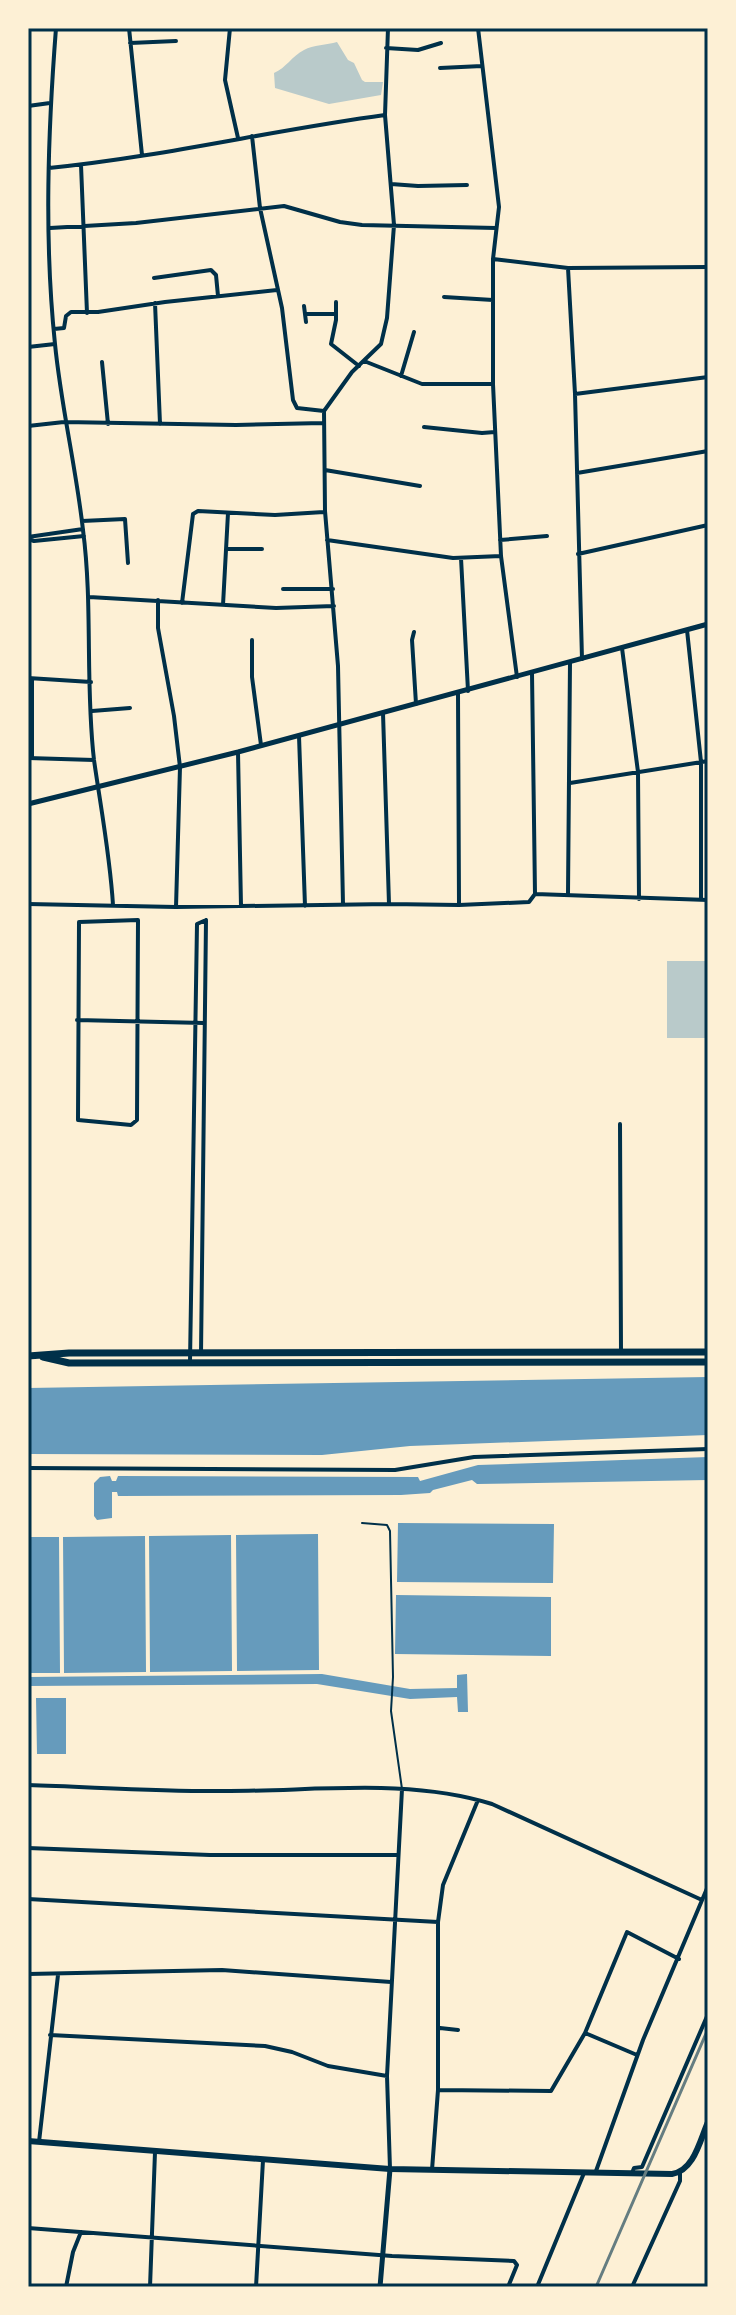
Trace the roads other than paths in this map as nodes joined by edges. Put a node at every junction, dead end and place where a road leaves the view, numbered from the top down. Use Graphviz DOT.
graph roads {
  1 [pos="56,28"];
  2 [pos="129,28"];
  3 [pos="230,28"];
  4 [pos="388,28"];
  5 [pos="478,28"];
  6 [pos="707,28"];
  7 [pos="176,41"];
  8 [pos="130,43"];
  9 [pos="441,43"];
  10 [pos="708,46"];
  11 [pos="386,48"];
  12 [pos="482,66"];
  13 [pos="440,68"];
  14 [pos="50,103"];
  15 [pos="28,106"];
  16 [pos="385,115"];
  17 [pos="252,136"];
  18 [pos="238,138"];
  19 [pos="142,155"];
  20 [pos="81,165"];
  21 [pos="49,168"];
  22 [pos="391,184"];
  23 [pos="467,185"];
  24 [pos="260,208"];
  25 [pos="394,225"];
  26 [pos="83,227"];
  27 [pos="50,228"];
  28 [pos="497,228"];
  29 [pos="493,259"];
  30 [pos="708,267"];
  31 [pos="568,268"];
  32 [pos="154,278"];
  33 [pos="278,290"];
  34 [pos="218,296"];
  35 [pos="444,297"];
  36 [pos="493,300"];
  37 [pos="336,302"];
  38 [pos="155,303"];
  39 [pos="304,306"];
  40 [pos="87,313"];
  41 [pos="305,314"];
  42 [pos="336,314"];
  43 [pos="306,322"];
  44 [pos="54,329"];
  45 [pos="414,332"];
  46 [pos="55,344"];
  47 [pos="28,347"];
  48 [pos="102,362"];
  49 [pos="361,364"];
  50 [pos="401,376"];
  51 [pos="708,377"];
  52 [pos="493,384"];
  53 [pos="575,394"];
  54 [pos="324,411"];
  55 [pos="64,422"];
  56 [pos="323,423"];
  57 [pos="108,424"];
  58 [pos="160,424"];
  59 [pos="28,426"];
  60 [pos="424,427"];
  61 [pos="495,432"];
  62 [pos="708,451"];
  63 [pos="325,470"];
  64 [pos="577,473"];
  65 [pos="420,486"];
  66 [pos="325,511"];
  67 [pos="228,513"];
  68 [pos="82,521"];
  69 [pos="708,525"];
  70 [pos="84,532"];
  71 [pos="547,536"];
  72 [pos="28,538"];
  73 [pos="327,540"];
  74 [pos="500,540"];
  75 [pos="226,549"];
  76 [pos="262,549"];
  77 [pos="578,554"];
  78 [pos="501,556"];
  79 [pos="461,558"];
  80 [pos="128,563"];
  81 [pos="283,589"];
  82 [pos="333,589"];
  83 [pos="89,597"];
  84 [pos="158,600"];
  85 [pos="182,603"];
  86 [pos="223,605"];
  87 [pos="334,606"];
  88 [pos="708,624"];
  89 [pos="687,630"];
  90 [pos="414,632"];
  91 [pos="252,640"];
  92 [pos="622,648"];
  93 [pos="582,659"];
  94 [pos="570,662"];
  95 [pos="532,673"];
  96 [pos="517,677"];
  97 [pos="30,678"];
  98 [pos="91,682"];
  99 [pos="468,691"];
  100 [pos="458,693"];
  101 [pos="416,704"];
  102 [pos="130,708"];
  103 [pos="92,711"];
  104 [pos="383,713"];
  105 [pos="339,726"];
  106 [pos="299,736"];
  107 [pos="262,746"];
  108 [pos="238,752"];
  109 [pos="30,758"];
  110 [pos="94,760"];
  111 [pos="708,761"];
  112 [pos="701,762"];
  113 [pos="180,767"];
  114 [pos="638,772"];
  115 [pos="570,783"];
  116 [pos="99,784"];
  117 [pos="28,804"];
  118 [pos="535,894"];
  119 [pos="568,894"];
  120 [pos="639,899"];
  121 [pos="701,900"];
  122 [pos="708,900"];
  123 [pos="28,904"];
  124 [pos="343,904"];
  125 [pos="389,904"];
  126 [pos="113,905"];
  127 [pos="459,905"];
  128 [pos="241,906"];
  129 [pos="305,906"];
  130 [pos="176,907"];
  131 [pos="77,1020"];
  132 [pos="137,1021"];
  133 [pos="196,1022"];
  134 [pos="204,1023"];
  135 [pos="620,1124"];
  136 [pos="621,1352"];
  137 [pos="708,1352"];
  138 [pos="190,1353"];
  139 [pos="201,1353"];
  140 [pos="344,1353"];
  141 [pos="355,1353"];
  142 [pos="28,1356"];
  143 [pos="42,1356"];
  144 [pos="190,1362"];
  145 [pos="344,1362"];
  146 [pos="355,1362"];
  147 [pos="708,1362"];
  148 [pos="200,1363"];
  149 [pos="708,1449"];
  150 [pos="28,1468"];
  151 [pos="362,1523"];
  152 [pos="28,1785"];
  153 [pos="402,1789"];
  154 [pos="478,1800"];
  155 [pos="28,1848"];
  156 [pos="399,1855"];
  157 [pos="708,1886"];
  158 [pos="28,1899"];
  159 [pos="702,1900"];
  160 [pos="395,1918"];
  161 [pos="438,1922"];
  162 [pos="679,1959"];
  163 [pos="28,1974"];
  164 [pos="58,1975"];
  165 [pos="391,1982"];
  166 [pos="708,2014"];
  167 [pos="440,2028"];
  168 [pos="458,2030"];
  169 [pos="585,2033"];
  170 [pos="50,2035"];
  171 [pos="637,2055"];
  172 [pos="387,2076"];
  173 [pos="438,2090"];
  174 [pos="708,2122"];
  175 [pos="28,2141"];
  176 [pos="39,2142"];
  177 [pos="155,2152"];
  178 [pos="263,2160"];
  179 [pos="390,2169"];
  180 [pos="432,2171"];
  181 [pos="585,2171"];
  182 [pos="596,2171"];
  183 [pos="680,2172"];
  184 [pos="632,2173"];
  185 [pos="28,2228"];
  186 [pos="81,2232"];
  187 [pos="153,2240"];
  188 [pos="259,2247"];
  189 [pos="384,2255"];
  190 [pos="66,2287"];
  191 [pos="150,2287"];
  192 [pos="256,2287"];
  193 [pos="380,2287"];
  194 [pos="508,2287"];
  195 [pos="537,2287"];
  196 [pos="632,2287"];
  1 -- 14 [label="street"];
  2 -- 8 [label="street"];
  3 -- 18 [label="street"];
  4 -- 11 [label="street"];
  5 -- 12 [label="street"];
  6 -- 10 [label="lane"];
  7 -- 8 [label="street"];
  8 -- 19 [label="street"];
  9 -- 11 [label="street"];
  11 -- 16 [label="street"];
  12 -- 13 [label="street"];
  12 -- 28 [label="street"];
  14 -- 15 [label="street"];
  14 -- 21 [label="street"];
  16 -- 17 [label="street"];
  16 -- 22 [label="street"];
  17 -- 18 [label="street"];
  17 -- 24 [label="street"];
  18 -- 19 [label="street"];
  19 -- 20 [label="street"];
  20 -- 21 [label="street"];
  20 -- 26 [label="street"];
  21 -- 27 [label="street"];
  22 -- 23 [label="street"];
  22 -- 25 [label="street"];
  24 -- 25 [label="street"];
  24 -- 26 [label="street"];
  24 -- 33 [label="street"];
  25 -- 28 [label="street"];
  25 -- 49 [label="street"];
  26 -- 27 [label="street"];
  26 -- 40 [label="street"];
  27 -- 44 [label="street"];
  28 -- 29 [label="street"];
  29 -- 31 [label="street"];
  29 -- 36 [label="street"];
  30 -- 31 [label="street"];
  31 -- 53 [label="street"];
  32 -- 34 [label="street"];
  33 -- 34 [label="street"];
  33 -- 54 [label="street"];
  34 -- 38 [label="street"];
  35 -- 36 [label="street"];
  36 -- 52 [label="street"];
  37 -- 42 [label="street"];
  38 -- 40 [label="street"];
  38 -- 58 [label="street"];
  39 -- 41 [label="street"];
  40 -- 44 [label="street"];
  41 -- 42 [label="street"];
  41 -- 43 [label="street"];
  42 -- 49 [label="street"];
  44 -- 46 [label="street"];
  45 -- 50 [label="street"];
  46 -- 47 [label="street"];
  46 -- 55 [label="street"];
  48 -- 57 [label="street"];
  49 -- 50 [label="street"];
  49 -- 54 [label="street"];
  50 -- 52 [label="street"];
  51 -- 53 [label="street"];
  52 -- 61 [label="street"];
  53 -- 64 [label="street"];
  54 -- 56 [label="street"];
  55 -- 57 [label="street"];
  55 -- 59 [label="street"];
  55 -- 68 [label="street"];
  56 -- 58 [label="street"];
  56 -- 63 [label="street"];
  57 -- 58 [label="street"];
  60 -- 61 [label="street"];
  61 -- 74 [label="street"];
  62 -- 64 [label="street"];
  63 -- 65 [label="street"];
  63 -- 66 [label="street"];
  64 -- 77 [label="street"];
  66 -- 67 [label="street"];
  66 -- 73 [label="street"];
  67 -- 75 [label="street"];
  67 -- 85 [label="street"];
  68 -- 70 [label="street"];
  68 -- 80 [label="street"];
  69 -- 77 [label="street"];
  70 -- 72 [label="street"];
  70 -- 83 [label="street"];
  71 -- 74 [label="street"];
  73 -- 79 [label="street"];
  73 -- 82 [label="street"];
  74 -- 78 [label="street"];
  75 -- 76 [label="street"];
  75 -- 86 [label="street"];
  77 -- 93 [label="street"];
  78 -- 79 [label="street"];
  78 -- 96 [label="street"];
  79 -- 99 [label="street"];
  81 -- 82 [label="street"];
  82 -- 87 [label="street"];
  83 -- 84 [label="street"];
  83 -- 98 [label="street"];
  84 -- 85 [label="street"];
  84 -- 113 [label="street"];
  85 -- 86 [label="street"];
  86 -- 87 [label="street"];
  87 -- 105 [label="street"];
  88 -- 89 [label="street"];
  89 -- 92 [label="street"];
  89 -- 112 [label="street"];
  90 -- 101 [label="street"];
  91 -- 107 [label="street"];
  92 -- 93 [label="street"];
  92 -- 114 [label="street"];
  93 -- 94 [label="street"];
  94 -- 95 [label="street"];
  94 -- 115 [label="street"];
  95 -- 96 [label="street"];
  95 -- 118 [label="street"];
  96 -- 99 [label="street"];
  97 -- 98 [label="street"];
  97 -- 109 [label="street"];
  98 -- 103 [label="street"];
  99 -- 100 [label="street"];
  100 -- 101 [label="street"];
  100 -- 127 [label="street"];
  101 -- 104 [label="street"];
  102 -- 103 [label="street"];
  103 -- 110 [label="street"];
  104 -- 105 [label="street"];
  104 -- 125 [label="street"];
  105 -- 106 [label="street"];
  105 -- 124 [label="street"];
  106 -- 107 [label="street"];
  106 -- 129 [label="street"];
  107 -- 108 [label="street"];
  108 -- 113 [label="street"];
  108 -- 128 [label="street"];
  109 -- 110 [label="street"];
  110 -- 116 [label="street"];
  111 -- 112 [label="street"];
  112 -- 114 [label="street"];
  112 -- 121 [label="street"];
  113 -- 116 [label="street"];
  113 -- 130 [label="street"];
  114 -- 115 [label="street"];
  114 -- 120 [label="street"];
  115 -- 119 [label="street"];
  116 -- 117 [label="street"];
  116 -- 126 [label="street"];
  118 -- 119 [label="street"];
  118 -- 127 [label="street"];
  119 -- 120 [label="street"];
  120 -- 121 [label="street"];
  121 -- 122 [label="street"];
  123 -- 126 [label="street"];
  124 -- 125 [label="street"];
  124 -- 129 [label="street"];
  125 -- 127 [label="street"];
  126 -- 130 [label="street"];
  128 -- 129 [label="street"];
  128 -- 130 [label="street"];
  131 -- 132 [label="street"];
  131 -- 132 [label="street"];
  131 -- 132 [label="street"];
  132 -- 133 [label="street"];
  133 -- 134 [label="street"];
  133 -- 134 [label="street"];
  133 -- 138 [label="street"];
  134 -- 139 [label="street"];
  135 -- 136 [label="street"];
  136 -- 137 [label="main road"];
  136 -- 141 [label="main road"];
  138 -- 139 [label="main road"];
  138 -- 143 [label="main road"];
  138 -- 144 [label="street"];
  139 -- 140 [label="main road"];
  139 -- 148 [label="street"];
  140 -- 141 [label="main road"];
  140 -- 145 [label="main road"];
  141 -- 146 [label="main road"];
  142 -- 143 [label="main road"];
  143 -- 144 [label="main road"];
  144 -- 148 [label="main road"];
  145 -- 146 [label="main road"];
  145 -- 148 [label="main road"];
  146 -- 147 [label="main road"];
  149 -- 150 [label="street"];
  151 -- 153 [label="lane"];
  152 -- 153 [label="street"];
  153 -- 154 [label="street"];
  153 -- 156 [label="street"];
  154 -- 159 [label="street"];
  154 -- 161 [label="street"];
  155 -- 156 [label="street"];
  156 -- 160 [label="street"];
  157 -- 159 [label="street"];
  158 -- 160 [label="street"];
  159 -- 162 [label="street"];
  160 -- 161 [label="street"];
  160 -- 165 [label="street"];
  161 -- 167 [label="street"];
  162 -- 169 [label="street"];
  162 -- 171 [label="street"];
  163 -- 164 [label="street"];
  164 -- 165 [label="street"];
  164 -- 170 [label="street"];
  165 -- 172 [label="street"];
  166 -- 184 [label="street"];
  167 -- 168 [label="street"];
  167 -- 173 [label="street"];
  169 -- 171 [label="street"];
  169 -- 173 [label="street"];
  170 -- 172 [label="street"];
  170 -- 176 [label="street"];
  171 -- 182 [label="street"];
  172 -- 179 [label="street"];
  173 -- 180 [label="street"];
  174 -- 183 [label="main road"];
  175 -- 176 [label="main road"];
  176 -- 177 [label="main road"];
  177 -- 178 [label="main road"];
  177 -- 187 [label="street"];
  178 -- 179 [label="main road"];
  178 -- 188 [label="street"];
  179 -- 180 [label="main road"];
  179 -- 189 [label="street"];
  180 -- 181 [label="main road"];
  181 -- 182 [label="main road"];
  181 -- 195 [label="street"];
  182 -- 184 [label="main road"];
  183 -- 184 [label="main road"];
  183 -- 196 [label="street"];
  185 -- 186 [label="street"];
  186 -- 187 [label="street"];
  186 -- 190 [label="street"];
  187 -- 188 [label="street"];
  187 -- 191 [label="street"];
  188 -- 189 [label="street"];
  188 -- 192 [label="street"];
  189 -- 193 [label="street"];
  189 -- 194 [label="street"];
}
